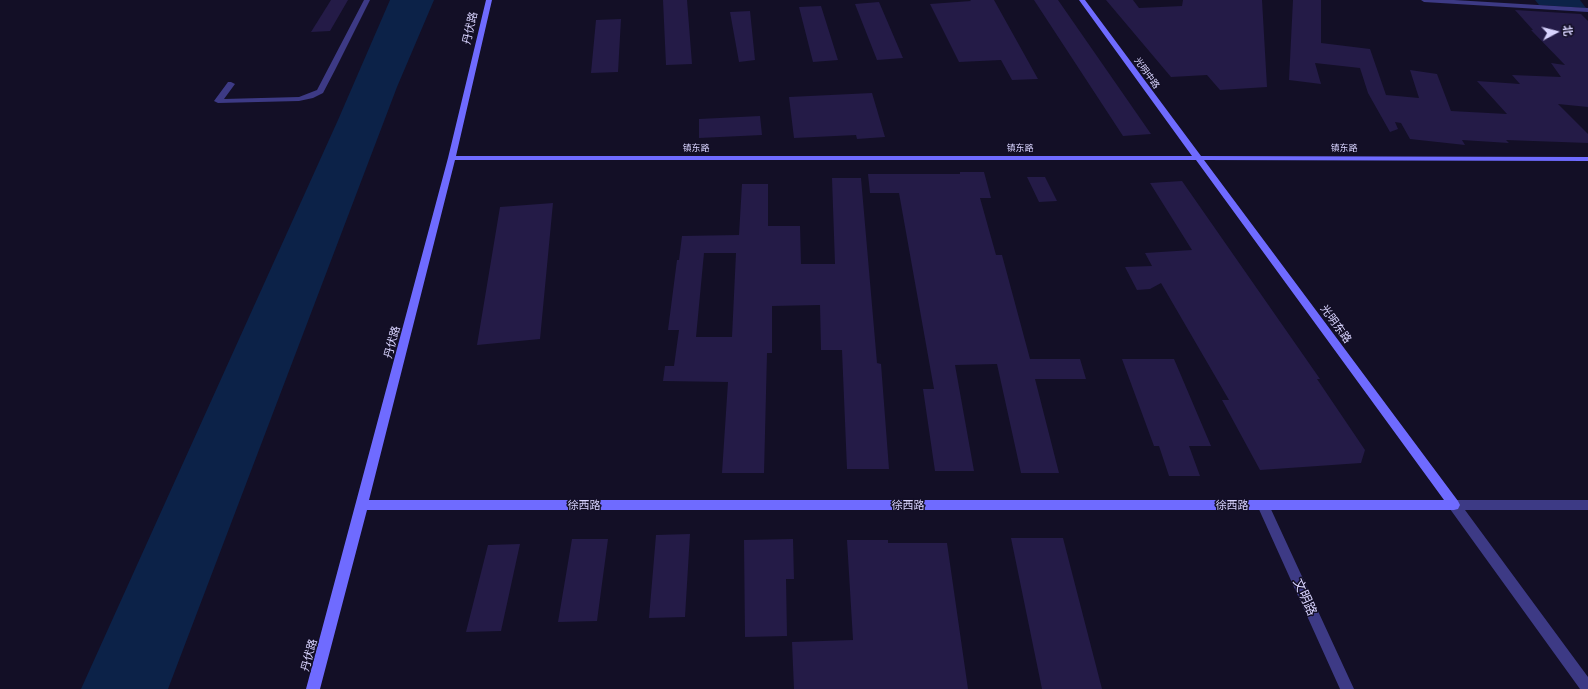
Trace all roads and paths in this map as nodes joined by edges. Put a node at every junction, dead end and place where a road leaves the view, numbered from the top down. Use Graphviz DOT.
graph roads {
  1 [pos="367,0"];
  2 [pos="489,0"];
  3 [pos="1082,0"];
  4 [pos="1424,0"];
  5 [pos="1588,10"];
  6 [pos="231,84"];
  7 [pos="452,158"];
  8 [pos="1198,158"];
  9 [pos="1588,159"];
  10 [pos="362,505"];
  11 [pos="1263,505"];
  12 [pos="1454,505"];
  13 [pos="1588,505"];
  14 [pos="1588,688"];
  15 [pos="312,689"];
  16 [pos="1346,689"];
  1 -- 6 [label="street"];
  2 -- 7 [label="street, 丹伏路"];
  3 -- 8 [label="street, 光明中路"];
  4 -- 5 [label="street"];
  7 -- 8 [label="street, 镇东路"];
  7 -- 10 [label="street, 丹伏路"];
  8 -- 9 [label="street, 镇东路"];
  8 -- 12 [label="street, 光明东路"];
  10 -- 11 [label="street, 徐西路"];
  10 -- 15 [label="street, 丹伏路"];
  11 -- 12 [label="street, 徐西路"];
  11 -- 16 [label="street, 文明路"];
  12 -- 13 [label="street"];
  12 -- 14 [label="street"];
}
